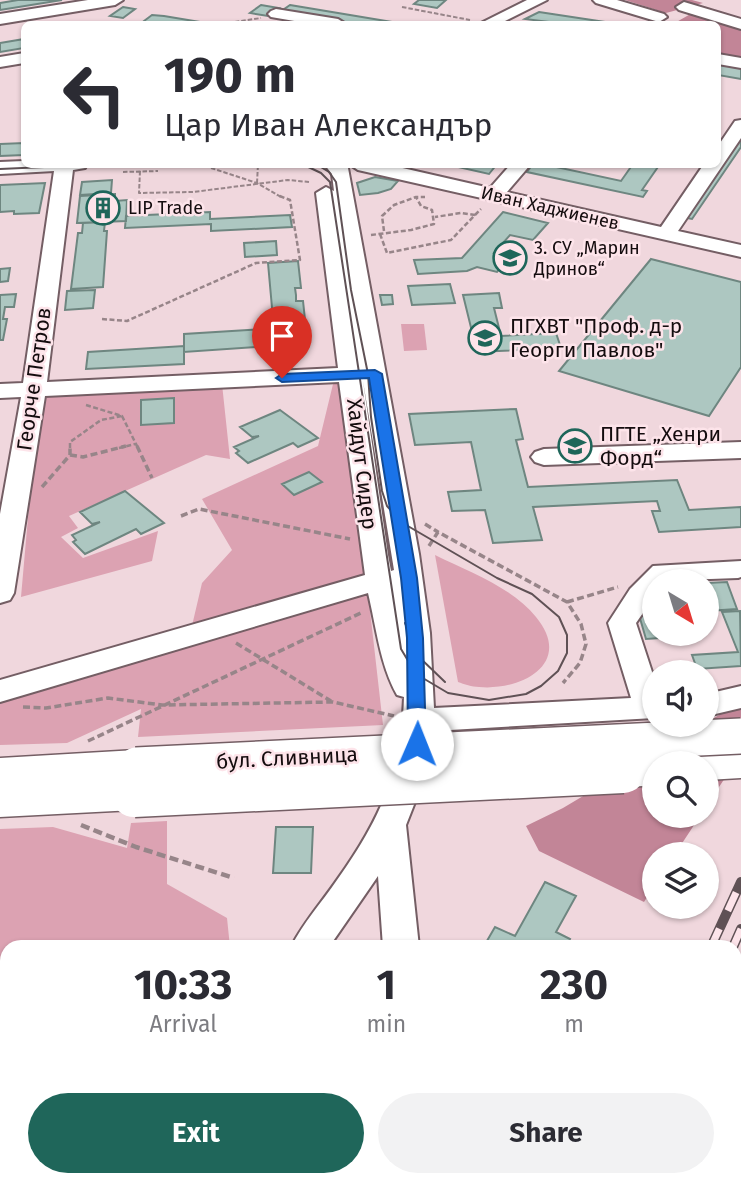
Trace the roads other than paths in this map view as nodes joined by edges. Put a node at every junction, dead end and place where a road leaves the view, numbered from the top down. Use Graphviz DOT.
graph roads {
  1 [pos="115,0"];
  2 [pos="127,0"];
  3 [pos="513,0"];
  4 [pos="539,0"];
  5 [pos="601,0"];
  6 [pos="688,3"];
  7 [pos="65,14"];
  8 [pos="276,14"];
  9 [pos="0,19"];
  10 [pos="470,20"];
  11 [pos="319,21"];
  12 [pos="493,21"];
  13 [pos="656,21"];
  14 [pos="741,24"];
  15 [pos="21,30"];
  16 [pos="0,33"];
  17 [pos="21,58"];
  18 [pos="721,60"];
  19 [pos="0,62"];
  20 [pos="741,63"];
  21 [pos="741,125"];
  22 [pos="721,155"];
  23 [pos="21,167"];
  24 [pos="0,168"];
  25 [pos="64,168"];
  26 [pos="330,168"];
  27 [pos="336,168"];
  28 [pos="379,168"];
  29 [pos="416,168"];
  30 [pos="518,168"];
  31 [pos="711,168"];
  32 [pos="498,191"];
  33 [pos="669,229"];
  34 [pos="741,240"];
  35 [pos="741,251"];
  36 [pos="375,374"];
  37 [pos="350,375"];
  38 [pos="34,389"];
  39 [pos="0,391"];
  40 [pos="741,450"];
  41 [pos="544,457"];
  42 [pos="740,572"];
  43 [pos="409,578"];
  44 [pos="379,581"];
  45 [pos="0,593"];
  46 [pos="642,680"];
  47 [pos="741,697"];
  48 [pos="6,699"];
  49 [pos="719,705"];
  50 [pos="642,709"];
  51 [pos="418,720"];
  52 [pos="741,736"];
  53 [pos="741,763"];
  54 [pos="719,764"];
  55 [pos="642,768"];
  56 [pos="0,774"];
  57 [pos="135,780"];
  58 [pos="0,801"];
  59 [pos="391,827"];
  60 [pos="314,940"];
  61 [pos="400,940"];
  1 -- 7 [label="street"];
  2 -- 7 [label="street"];
  3 -- 10 [label="street"];
  4 -- 12 [label="street"];
  5 -- 13 [label="street"];
  6 -- 13 [label="street"];
  6 -- 14 [label="street"];
  7 -- 9 [label="street"];
  8 -- 11 [label="street"];
  15 -- 16 [label="street"];
  17 -- 19 [label="street"];
  18 -- 20 [label="street"];
  21 -- 22 [label="street"];
  23 -- 24 [label="street"];
  25 -- 38 [label="street, Георче Петров"];
  26 -- 37 [label="street, Хайдут Сидер"];
  27 -- 36 [label="street, Хайдут Сидер"];
  28 -- 32 [label="street, Иван Хаджиенев"];
  29 -- 32 [label="street, Иван Хаджиенев"];
  30 -- 32 [label="street"];
  31 -- 33 [label="street"];
  32 -- 33 [label="street, Иван Хаджиенев"];
  33 -- 34 [label="street, Иван Хаджиенев"];
  33 -- 35 [label="street, Иван Хаджиенев"];
  36 -- 37 [label="street"];
  36 -- 43 [label="street, Хайдут Сидер"];
  37 -- 38 [label="street"];
  37 -- 44 [label="street, Хайдут Сидер"];
  38 -- 39 [label="street"];
  38 -- 45 [label="street, Георче Петров"];
  40 -- 41 [label="street"];
  42 -- 46 [label="street"];
  43 -- 44 [label="street"];
  43 -- 51 [label="street, Хайдут Сидер"];
  44 -- 48 [label="street"];
  44 -- 51 [label="street, Хайдут Сидер"];
  47 -- 49 [label="street"];
  50 -- 51 [label="street"];
  51 -- 59 [label="street, Хайдут Сидер"];
  52 -- 57 [label="main road, бул. Сливница, bridge"];
  53 -- 54 [label="main road"];
  55 -- 57 [label="main road, бул. Сливница, bridge"];
  56 -- 57 [label="main road, бул. Сливница"];
  57 -- 58 [label="main road, бул. Сливница"];
  59 -- 60 [label="street, Хайдут Сидер"];
  59 -- 61 [label="street"];
}
